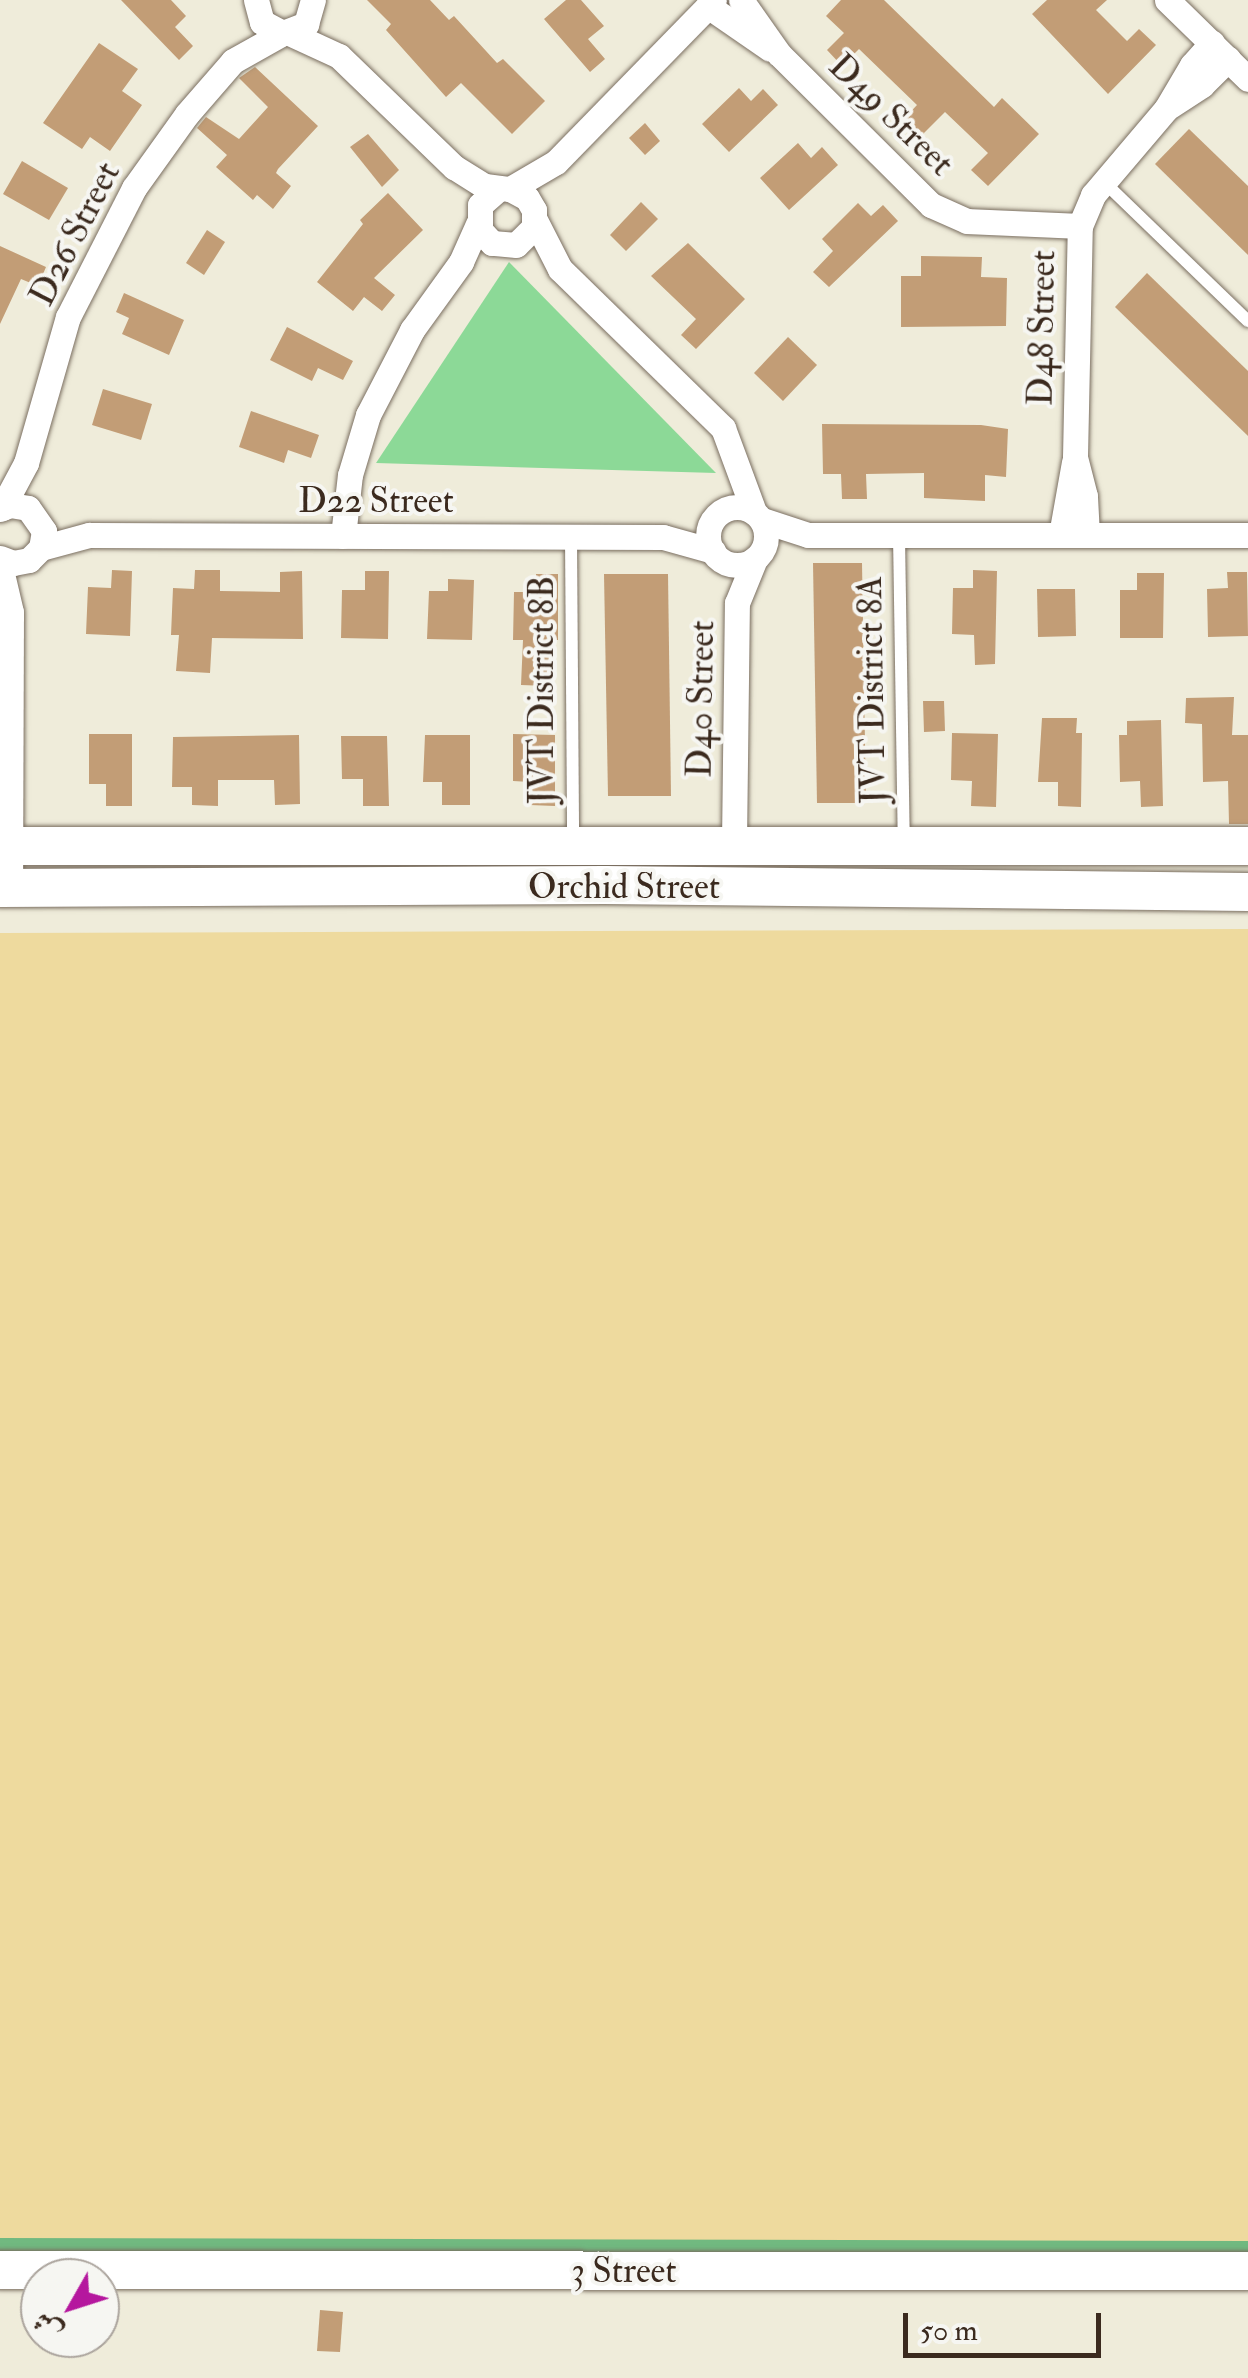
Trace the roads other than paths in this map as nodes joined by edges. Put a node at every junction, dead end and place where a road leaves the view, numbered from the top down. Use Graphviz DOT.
graph roads {
  1 [pos="741,0"];
  2 [pos="1166,0"];
  3 [pos="255,3"];
  4 [pos="313,3"];
  5 [pos="711,3"];
  6 [pos="286,33"];
  7 [pos="1220,51"];
  8 [pos="778,54"];
  9 [pos="339,56"];
  10 [pos="233,61"];
  11 [pos="1248,78"];
  12 [pos="556,162"];
  13 [pos="454,167"];
  14 [pos="1104,182"];
  15 [pos="503,190"];
  16 [pos="534,215"];
  17 [pos="478,220"];
  18 [pos="1080,226"];
  19 [pos="507,247"];
  20 [pos="560,269"];
  21 [pos="454,274"];
  22 [pos="1248,321"];
  23 [pos="1075,457"];
  24 [pos="26,462"];
  25 [pos="739,474"];
  26 [pos="1,509"];
  27 [pos="37,514"];
  28 [pos="718,516"];
  29 [pos="758,516"];
  30 [pos="1061,535"];
  31 [pos="1087,535"];
  32 [pos="89,536"];
  33 [pos="343,536"];
  34 [pos="808,536"];
  35 [pos="899,536"];
  36 [pos="1248,536"];
  37 [pos="571,537"];
  38 [pos="662,537"];
  39 [pos="35,554"];
  40 [pos="718,556"];
  41 [pos="758,556"];
  42 [pos="0,562"];
  43 [pos="737,603"];
  44 [pos="11,612"];
  45 [pos="734,843"];
  46 [pos="573,844"];
  47 [pos="904,844"];
  48 [pos="5,846"];
  49 [pos="1248,846"];
  50 [pos="604,885"];
  51 [pos="5,888"];
  52 [pos="1248,892"];
  53 [pos="0,2270"];
  54 [pos="1248,2272"];
  1 -- 8 [label="street, D49 Street"];
  2 -- 7 [label="street"];
  3 -- 6 [label="street"];
  3 -- 10 [label="street, D26 Street"];
  4 -- 6 [label="street"];
  4 -- 9 [label="street"];
  5 -- 8 [label="street, D49 Street"];
  5 -- 12 [label="street"];
  6 -- 9 [label="street"];
  6 -- 10 [label="street, D26 Street"];
  7 -- 11 [label="street"];
  7 -- 14 [label="street, D48 Street"];
  8 -- 18 [label="street, D49 Street"];
  9 -- 13 [label="street"];
  10 -- 24 [label="street, D26 Street"];
  12 -- 15 [label="street"];
  12 -- 16 [label="street"];
  13 -- 15 [label="street"];
  13 -- 17 [label="street"];
  14 -- 18 [label="street, D48 Street"];
  14 -- 22 [label="lane"];
  15 -- 16 [label="street"];
  15 -- 17 [label="street"];
  16 -- 19 [label="street"];
  16 -- 20 [label="street"];
  17 -- 19 [label="street"];
  17 -- 21 [label="street"];
  18 -- 23 [label="street, D48 Street"];
  19 -- 20 [label="street"];
  19 -- 21 [label="street"];
  20 -- 25 [label="street"];
  21 -- 33 [label="street"];
  23 -- 30 [label="street, D48 Street"];
  23 -- 31 [label="street, D48 Street"];
  24 -- 26 [label="street, D26 Street"];
  24 -- 27 [label="street, D26 Street"];
  25 -- 28 [label="street"];
  25 -- 29 [label="street"];
  26 -- 27 [label="street, D22 Street"];
  27 -- 32 [label="street, D22 Street"];
  27 -- 39 [label="street, D26 Street"];
  28 -- 29 [label="street"];
  28 -- 38 [label="street, D22 Street"];
  28 -- 40 [label="street"];
  29 -- 34 [label="street"];
  29 -- 41 [label="street"];
  30 -- 31 [label="street"];
  30 -- 35 [label="street"];
  31 -- 36 [label="street"];
  32 -- 33 [label="street, D22 Street"];
  32 -- 39 [label="street, D22 Street"];
  33 -- 37 [label="street, D22 Street"];
  34 -- 35 [label="street"];
  34 -- 41 [label="street"];
  35 -- 47 [label="lane, JVT District 8A"];
  37 -- 38 [label="street, D22 Street"];
  37 -- 46 [label="lane, JVT District 8B"];
  38 -- 40 [label="street, D22 Street"];
  39 -- 42 [label="street, D22 Street"];
  39 -- 44 [label="street"];
  40 -- 41 [label="street"];
  40 -- 43 [label="street"];
  41 -- 43 [label="street, D40 Street"];
  42 -- 44 [label="street"];
  43 -- 45 [label="street, D40 Street"];
  44 -- 48 [label="street"];
  45 -- 46 [label="street, Orchid Street"];
  45 -- 47 [label="street, Orchid Street"];
  45 -- 50 [label="street"];
  46 -- 48 [label="street, Orchid Street"];
  47 -- 49 [label="street, Orchid Street"];
  48 -- 51 [label="street"];
  50 -- 51 [label="street, Orchid Street"];
  50 -- 52 [label="street, Orchid Street"];
  53 -- 54 [label="street, 3 Street"];
}
